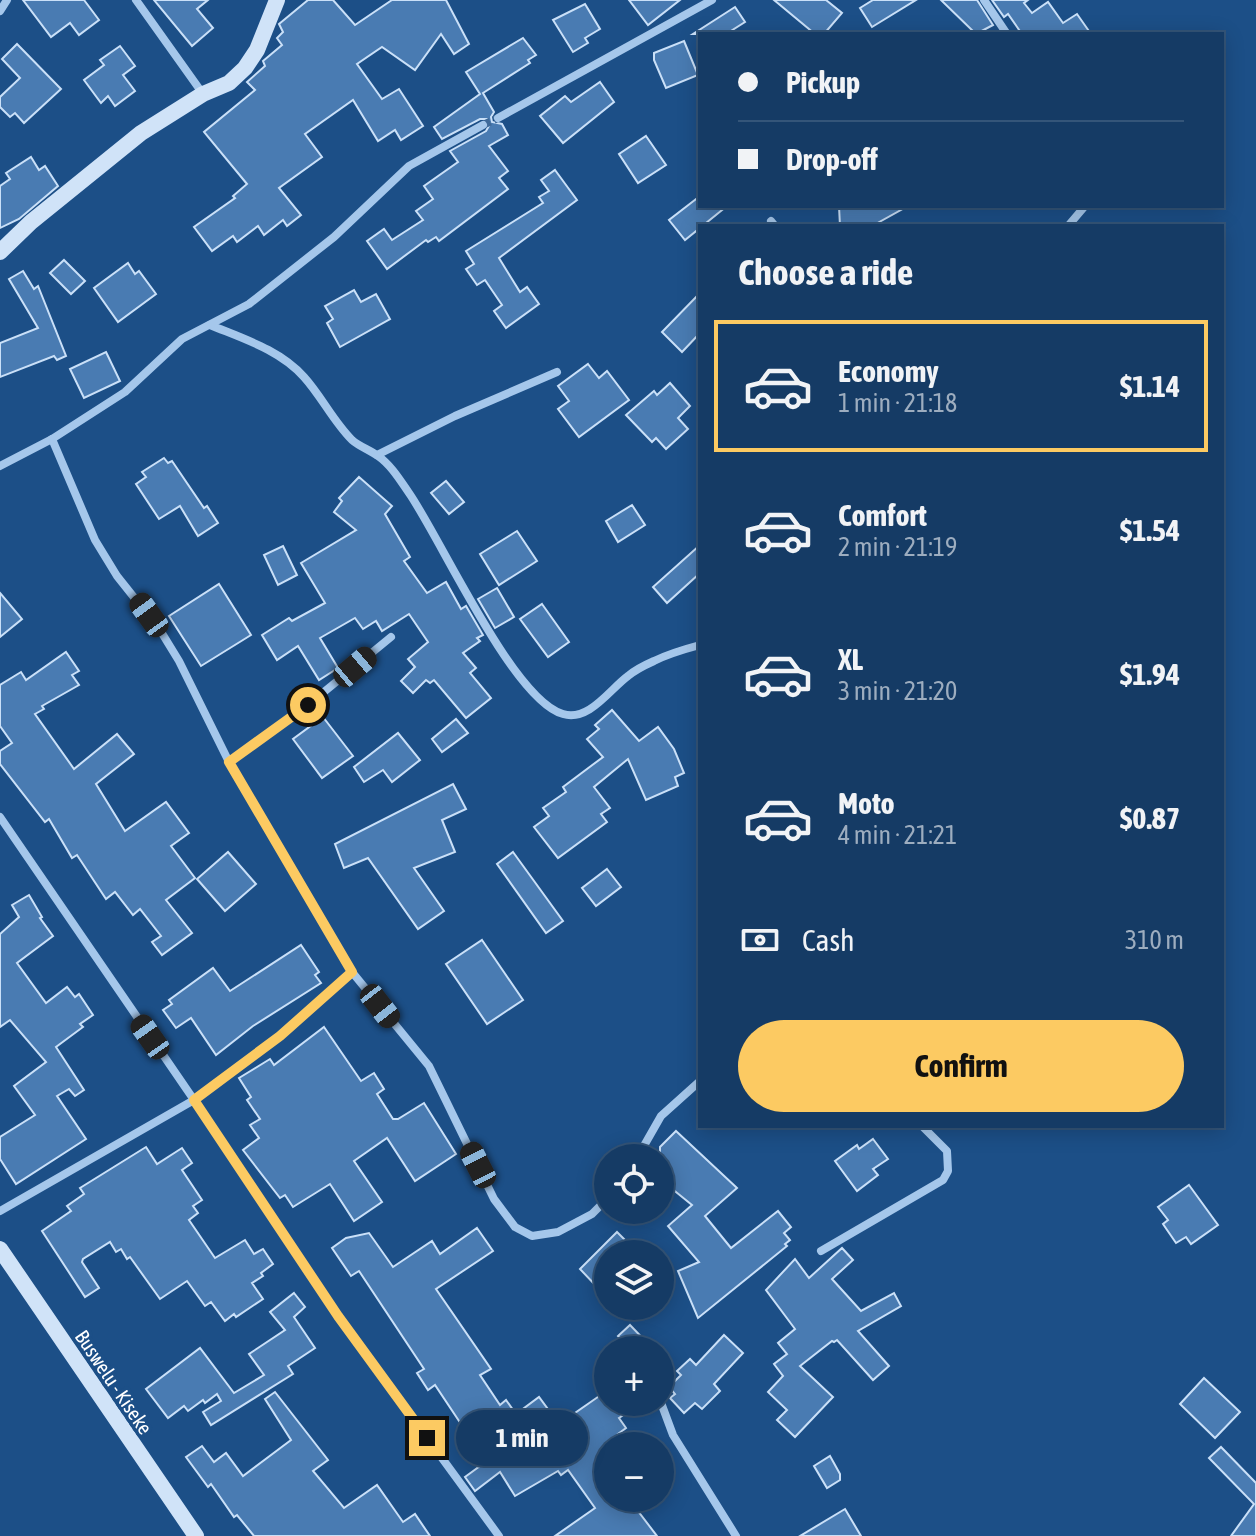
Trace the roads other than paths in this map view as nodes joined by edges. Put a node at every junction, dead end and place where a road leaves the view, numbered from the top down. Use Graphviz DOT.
graph roads {
  1 [pos="7,0"];
  2 [pos="136,0"];
  3 [pos="277,0"];
  4 [pos="712,0"];
  5 [pos="984,0"];
  6 [pos="0,11"];
  7 [pos="1006,32"];
  8 [pos="203,94"];
  9 [pos="498,118"];
  10 [pos="483,125"];
  11 [pos="1083,208"];
  12 [pos="1070,224"];
  13 [pos="0,252"];
  14 [pos="210,325"];
  15 [pos="557,372"];
  16 [pos="52,439"];
  17 [pos="377,455"];
  18 [pos="0,466"];
  19 [pos="391,637"];
  20 [pos="698,646"];
  21 [pos="229,762"];
  22 [pos="0,817"];
  23 [pos="352,972"];
  24 [pos="698,1083"];
  25 [pos="194,1100"];
  26 [pos="924,1128"];
  27 [pos="645,1144"];
  28 [pos="0,1211"];
  29 [pos="594,1212"];
  30 [pos="0,1249"];
  31 [pos="821,1251"];
  32 [pos="666,1416"];
  33 [pos="196,1536"];
  34 [pos="499,1536"];
  35 [pos="736,1536"];
  1 -- 6 [label="street"];
  2 -- 8 [label="street"];
  3 -- 8 [label="street"];
  4 -- 9 [label="street"];
  5 -- 7 [label="street"];
  8 -- 13 [label="street"];
  10 -- 14 [label="street"];
  11 -- 12 [label="street"];
  14 -- 16 [label="street"];
  14 -- 17 [label="street"];
  15 -- 17 [label="street"];
  16 -- 18 [label="street"];
  16 -- 21 [label="street"];
  17 -- 20 [label="street"];
  19 -- 21 [label="street"];
  21 -- 23 [label="street"];
  22 -- 25 [label="street"];
  23 -- 25 [label="street"];
  23 -- 29 [label="street"];
  24 -- 27 [label="street"];
  25 -- 28 [label="street"];
  25 -- 34 [label="street"];
  26 -- 31 [label="street"];
  30 -- 33 [label="street, Buswelu - Kiseke"];
  32 -- 35 [label="street"];
}
